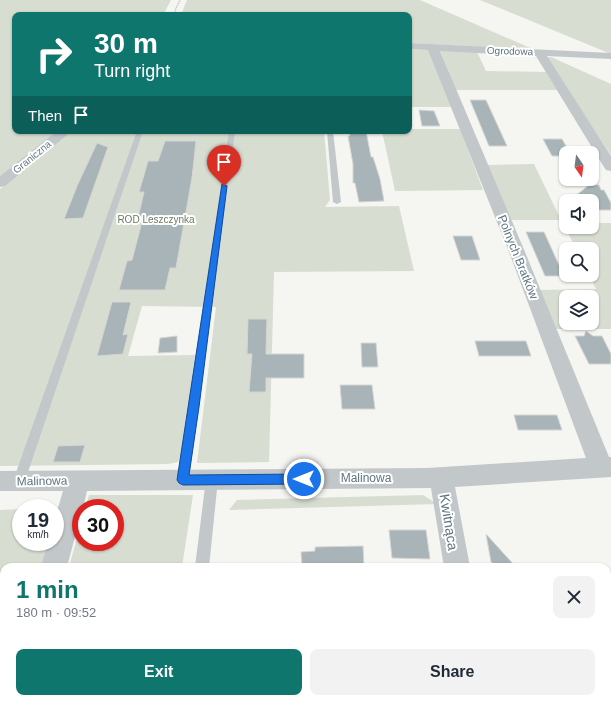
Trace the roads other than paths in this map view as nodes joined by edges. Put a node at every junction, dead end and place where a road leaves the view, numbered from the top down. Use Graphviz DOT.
graph roads {
  1 [pos="412,46"];
  2 [pos="433,48"];
  3 [pos="539,52"];
  4 [pos="611,56"];
  5 [pos="61,134"];
  6 [pos="139,134"];
  7 [pos="232,134"];
  8 [pos="330,134"];
  9 [pos="611,167"];
  10 [pos="0,183"];
  11 [pos="337,202"];
  12 [pos="606,467"];
  13 [pos="442,477"];
  14 [pos="212,479"];
  15 [pos="78,480"];
  16 [pos="183,480"];
  17 [pos="9,481"];
  18 [pos="55,563"];
  19 [pos="202,563"];
  20 [pos="456,563"];
  1 -- 2 [label="street, Ogrodowa"];
  2 -- 3 [label="street, Ogrodowa"];
  2 -- 12 [label="street, Polnych Bratków"];
  3 -- 4 [label="street, Ogrodowa"];
  3 -- 9 [label="street"];
  5 -- 10 [label="street, Graniczna"];
  6 -- 17 [label="lane"];
  7 -- 16 [label="lane"];
  8 -- 11 [label="lane"];
  12 -- 13 [label="street, Malinowa"];
  13 -- 14 [label="street, Malinowa"];
  13 -- 20 [label="street, Kwitnąca"];
  14 -- 16 [label="street, Malinowa"];
  14 -- 19 [label="lane"];
  15 -- 16 [label="street, Malinowa"];
  15 -- 17 [label="street, Malinowa"];
  15 -- 18 [label="street"];
}
